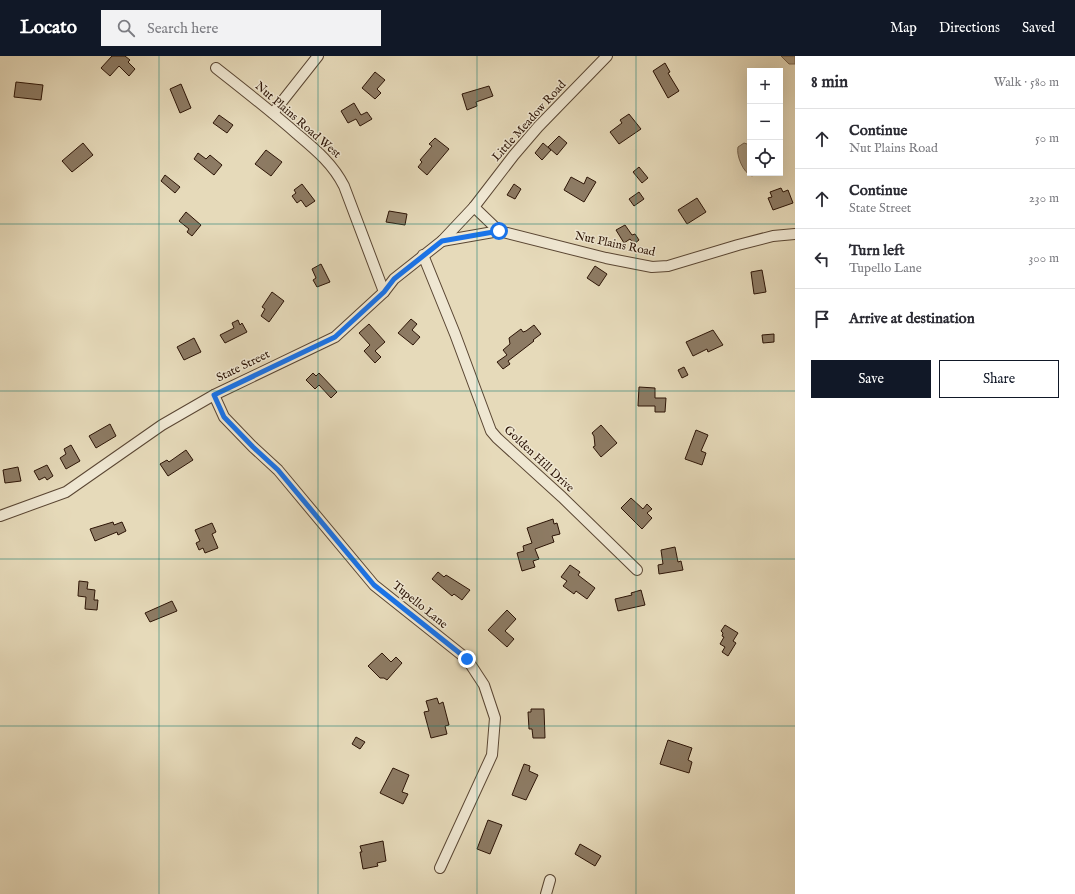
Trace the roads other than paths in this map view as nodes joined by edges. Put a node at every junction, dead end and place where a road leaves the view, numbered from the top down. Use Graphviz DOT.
graph roads {
  1 [pos="318,56"];
  2 [pos="607,56"];
  3 [pos="216,68"];
  4 [pos="273,113"];
  5 [pos="474,207"];
  6 [pos="499,231"];
  7 [pos="795,234"];
  8 [pos="442,241"];
  9 [pos="424,255"];
  10 [pos="384,292"];
  11 [pos="214,395"];
  12 [pos="0,516"];
  13 [pos="638,570"];
  14 [pos="440,868"];
  15 [pos="550,880"];
  16 [pos="546,894"];
  1 -- 4 [label="street"];
  2 -- 5 [label="street, Little Meadow Road"];
  3 -- 4 [label="street, Nut Plains Road West"];
  4 -- 10 [label="street, Nut Plains Road West"];
  5 -- 6 [label="street, Nut Plains Road"];
  5 -- 8 [label="street, State Street"];
  6 -- 7 [label="street, Nut Plains Road"];
  6 -- 8 [label="street, Nut Plains Road"];
  8 -- 9 [label="street, State Street"];
  9 -- 10 [label="street, State Street"];
  9 -- 13 [label="street, Golden Hill Drive"];
  10 -- 11 [label="street, State Street"];
  11 -- 12 [label="street, State Street"];
  11 -- 14 [label="street, Tupello Lane"];
  15 -- 16 [label="street"];
}
